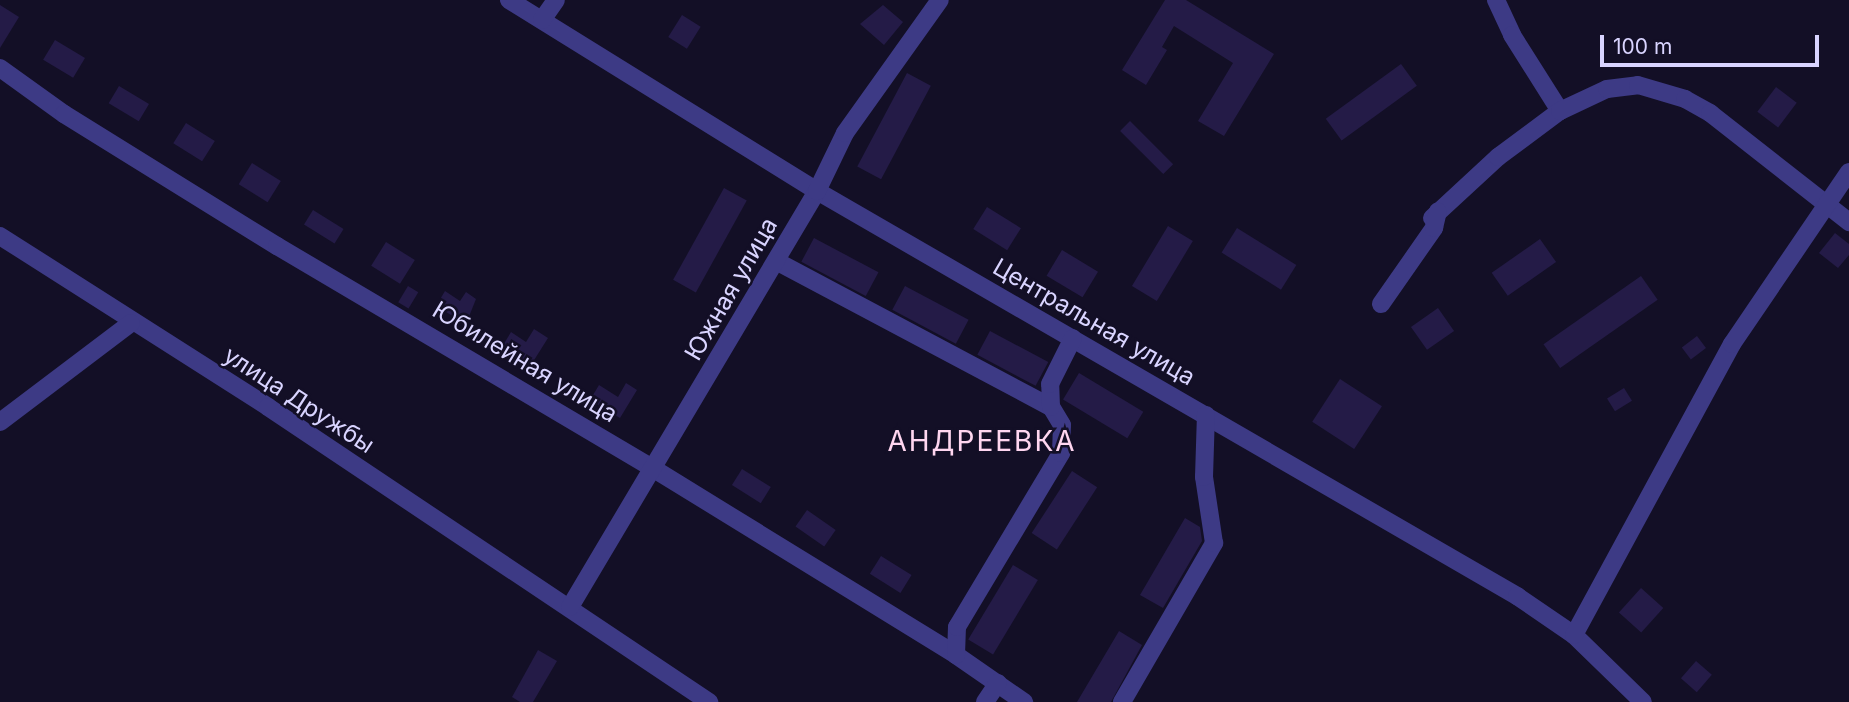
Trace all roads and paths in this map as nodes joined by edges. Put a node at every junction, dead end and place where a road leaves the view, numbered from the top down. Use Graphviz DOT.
graph roads {
  1 [pos="509,0"];
  2 [pos="556,0"];
  3 [pos="1496,0"];
  4 [pos="931,3"];
  5 [pos="542,20"];
  6 [pos="0,68"];
  7 [pos="1560,111"];
  8 [pos="1849,172"];
  9 [pos="817,191"];
  10 [pos="1828,206"];
  11 [pos="1849,222"];
  12 [pos="0,236"];
  13 [pos="776,261"];
  14 [pos="1381,304"];
  15 [pos="131,323"];
  16 [pos="1073,338"];
  17 [pos="1051,407"];
  18 [pos="1206,415"];
  19 [pos="0,422"];
  20 [pos="654,469"];
  21 [pos="570,607"];
  22 [pos="957,627"];
  23 [pos="1574,635"];
  24 [pos="933,640"];
  25 [pos="956,655"];
  26 [pos="998,683"];
  27 [pos="709,702"];
  28 [pos="985,702"];
  29 [pos="1024,702"];
  30 [pos="1122,702"];
  31 [pos="1643,702"];
  1 -- 5 [label="street, Центральная улица"];
  2 -- 5 [label="street"];
  3 -- 7 [label="street"];
  4 -- 9 [label="street, Южная улица"];
  5 -- 9 [label="street, Центральная улица"];
  6 -- 20 [label="street, Юбилейная улица"];
  7 -- 10 [label="street"];
  7 -- 14 [label="street"];
  8 -- 10 [label="street"];
  9 -- 13 [label="street, Южная улица"];
  9 -- 16 [label="street, Центральная улица"];
  10 -- 11 [label="street"];
  10 -- 23 [label="street"];
  12 -- 15 [label="street, улица Дружбы"];
  13 -- 17 [label="street"];
  13 -- 20 [label="street, Южная улица"];
  15 -- 19 [label="street"];
  15 -- 21 [label="street, улица Дружбы"];
  16 -- 17 [label="street"];
  16 -- 18 [label="street, Центральная улица"];
  17 -- 22 [label="street"];
  18 -- 23 [label="street, Центральная улица"];
  18 -- 30 [label="street"];
  20 -- 21 [label="street, Южная улица"];
  20 -- 24 [label="street, Юбилейная улица"];
  21 -- 27 [label="street, улица Дружбы"];
  22 -- 24 [label="street"];
  22 -- 25 [label="street"];
  23 -- 31 [label="street, Центральная улица"];
  24 -- 25 [label="street, Юбилейная улица"];
  25 -- 26 [label="street, Юбилейная улица"];
  26 -- 28 [label="street"];
  26 -- 29 [label="street, Юбилейная улица"];
}
